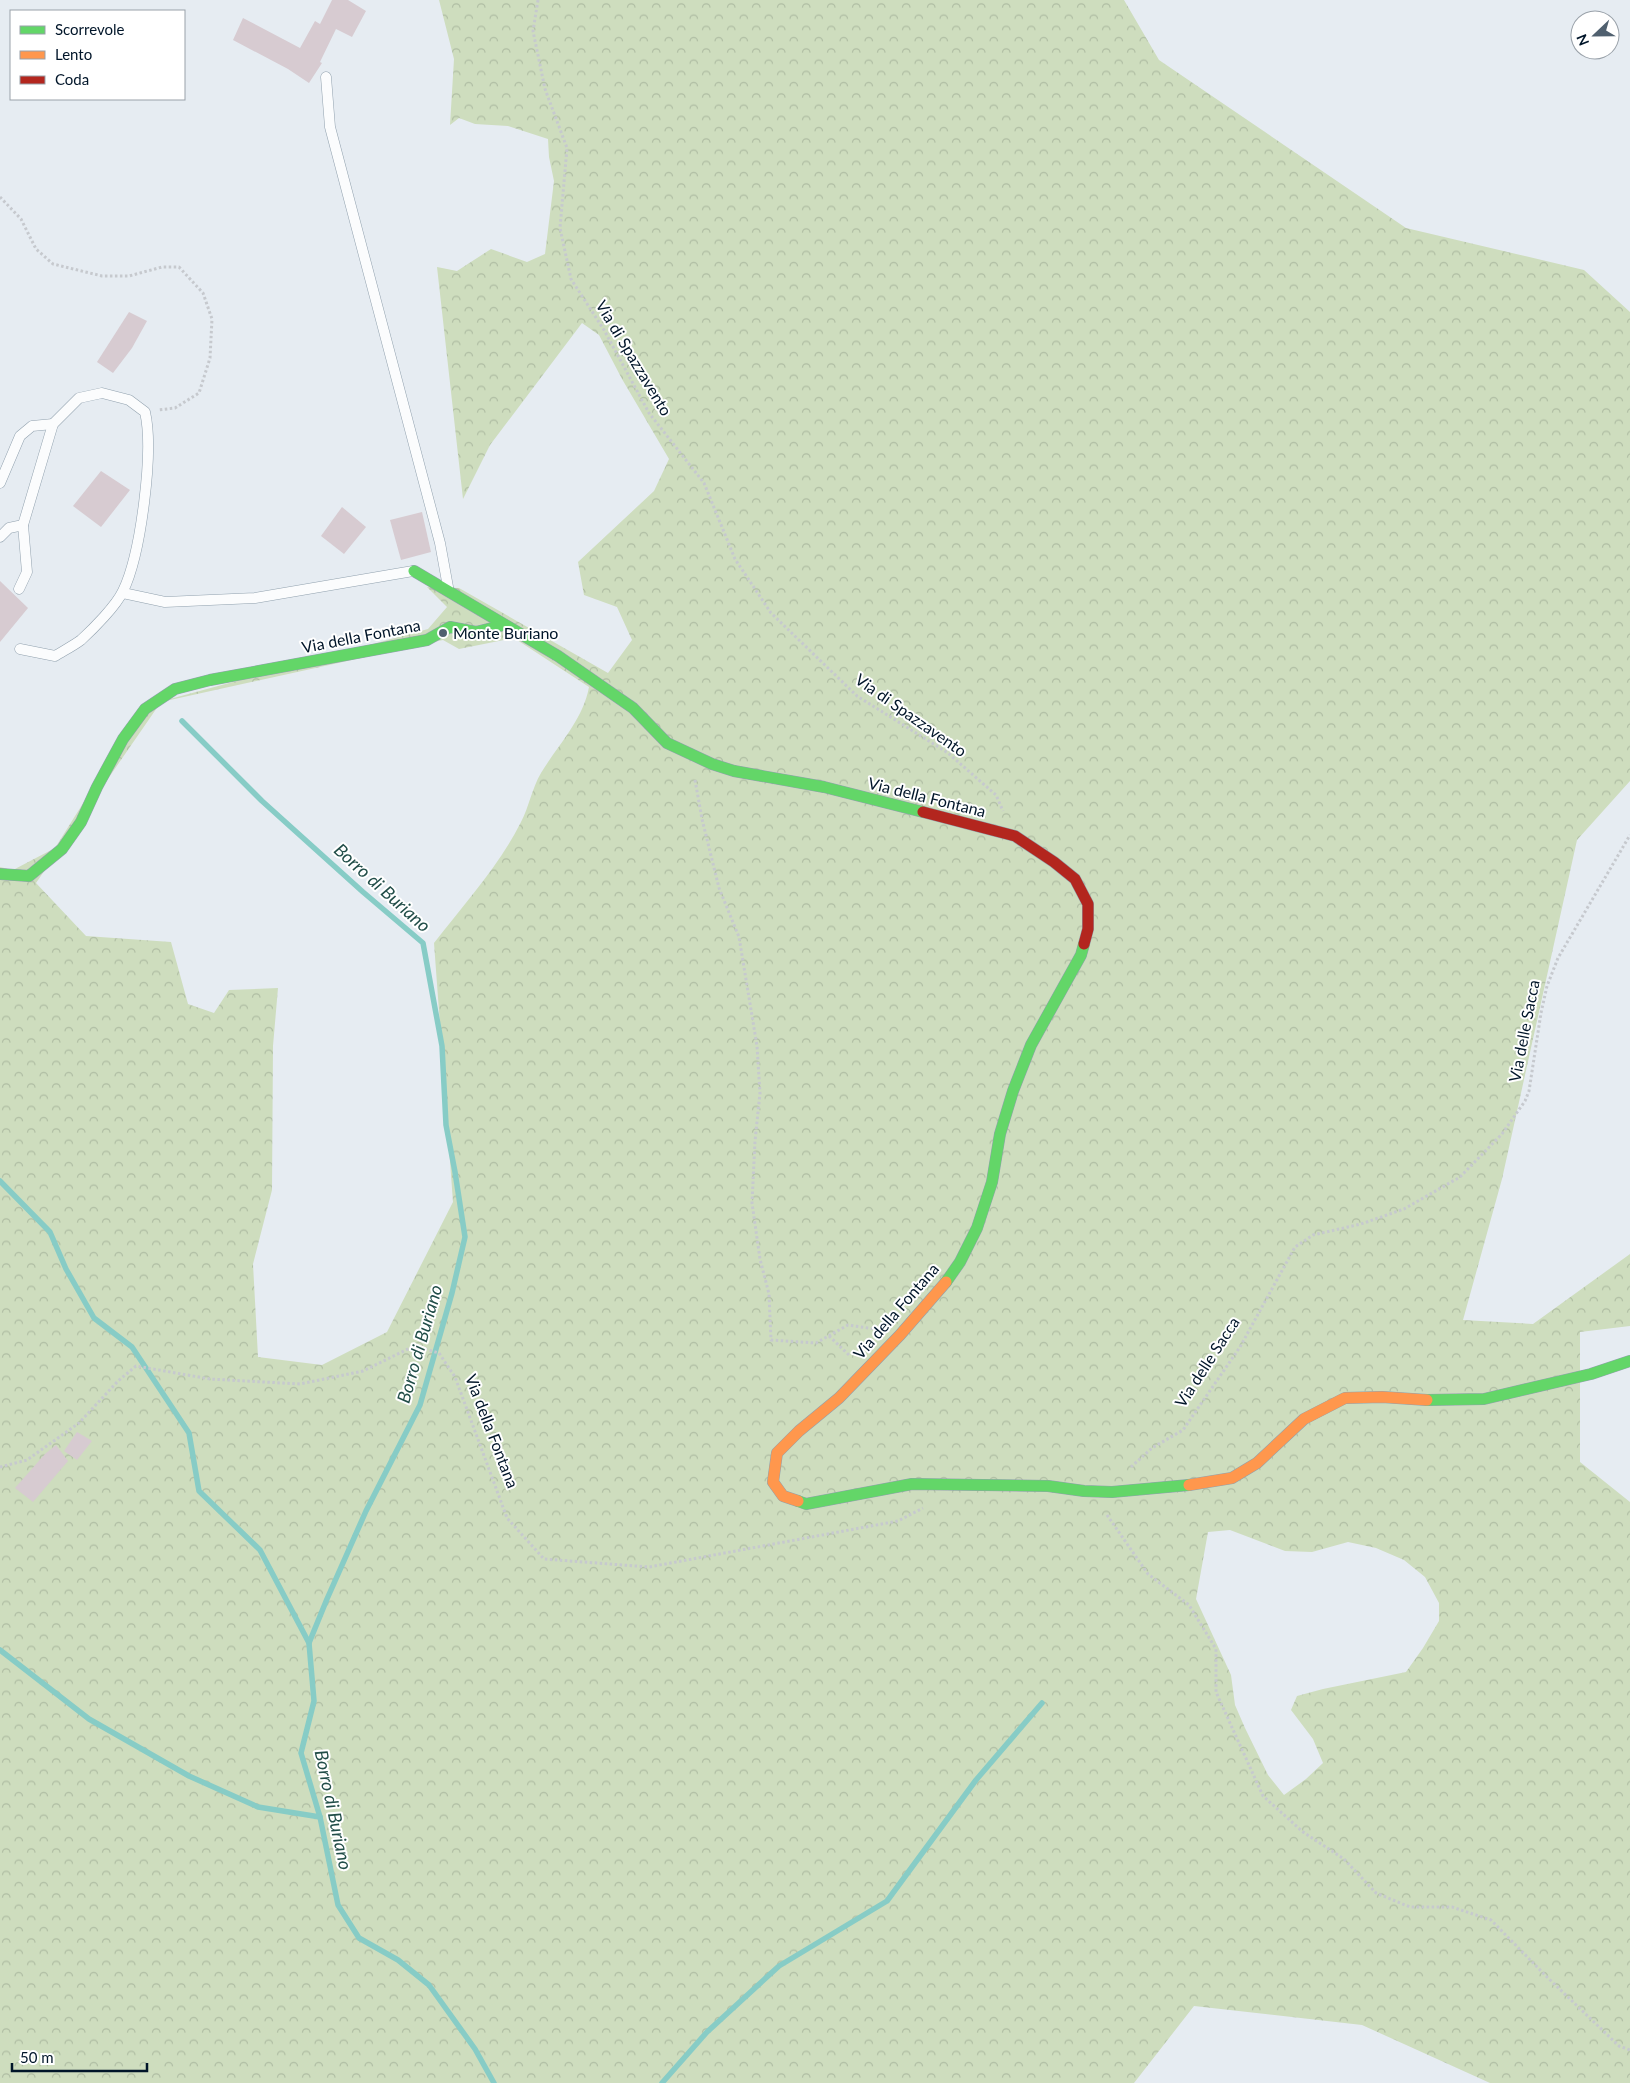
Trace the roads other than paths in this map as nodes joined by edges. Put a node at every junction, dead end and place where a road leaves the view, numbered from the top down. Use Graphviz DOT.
graph roads {
  1 [pos="326,77"];
  2 [pos="53,424"];
  3 [pos="0,483"];
  4 [pos="23,525"];
  5 [pos="0,537"];
  6 [pos="414,571"];
  7 [pos="19,589"];
  8 [pos="123,593"];
  9 [pos="449,593"];
  10 [pos="504,625"];
  11 [pos="20,649"];
  12 [pos="0,874"];
  13 [pos="1630,1361"];
  1 -- 9 [label="lane"];
  2 -- 3 [label="lane"];
  2 -- 4 [label="lane"];
  2 -- 8 [label="lane"];
  4 -- 5 [label="lane"];
  4 -- 7 [label="lane"];
  6 -- 8 [label="lane"];
  6 -- 9 [label="street"];
  8 -- 11 [label="lane"];
  9 -- 10 [label="street"];
  10 -- 12 [label="street, Via della Fontana"];
  10 -- 13 [label="street, Via della Fontana"];
}
